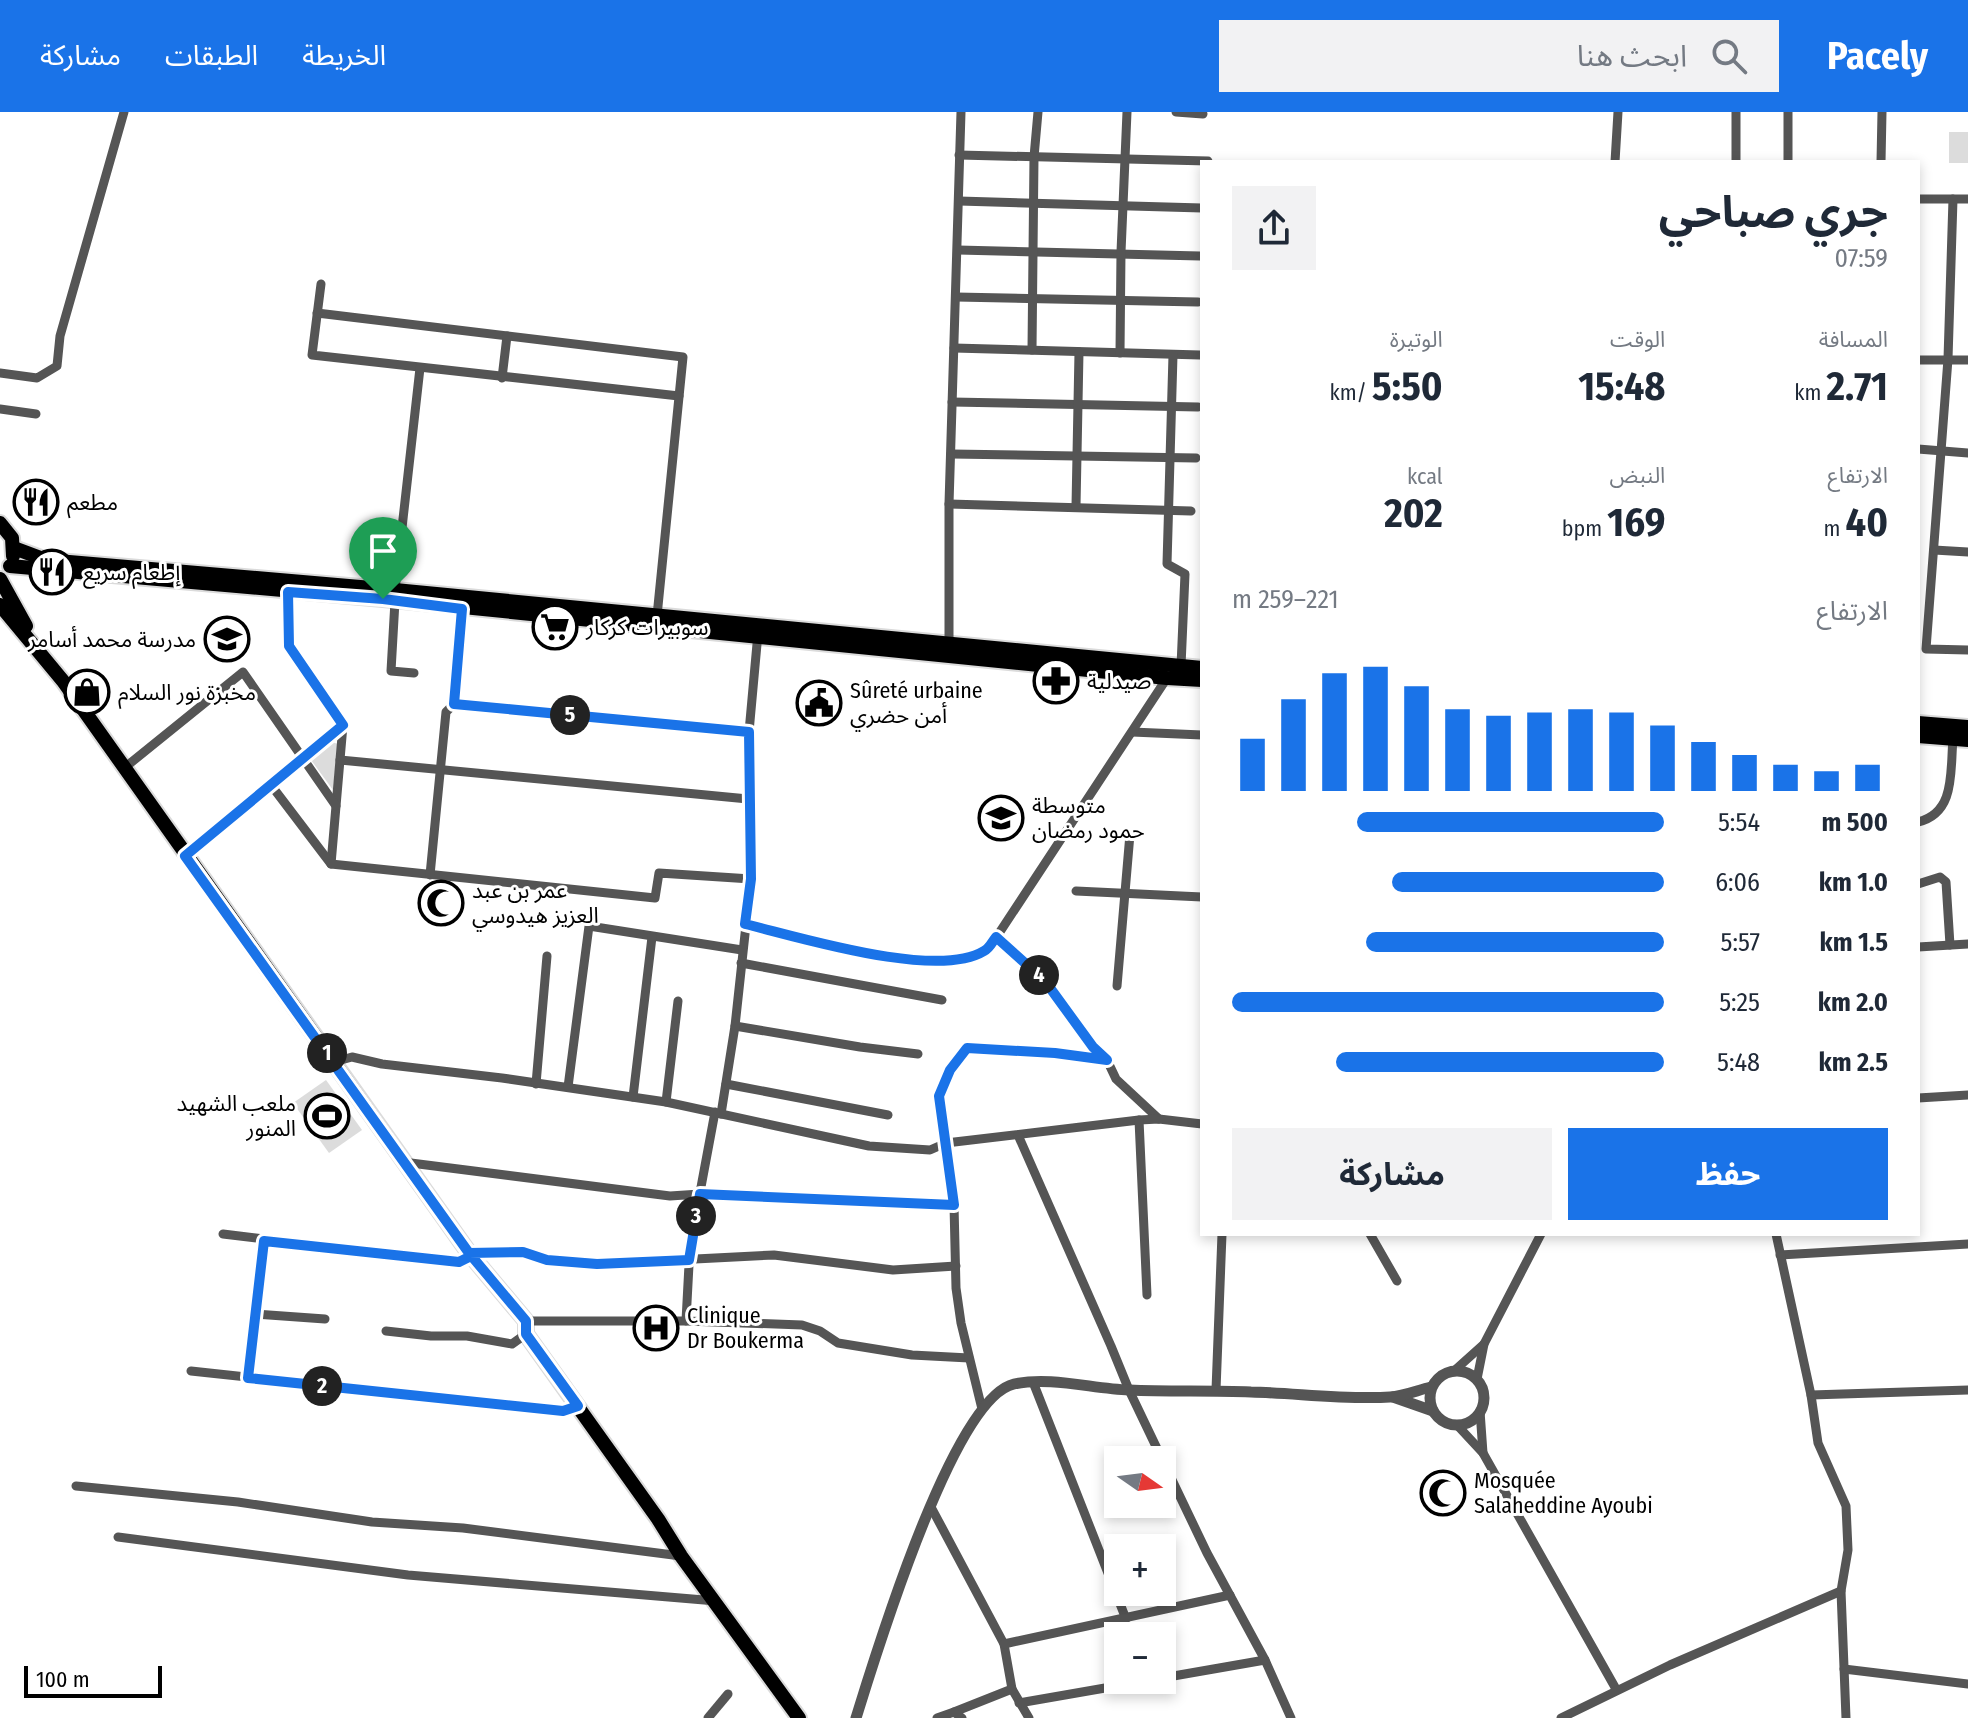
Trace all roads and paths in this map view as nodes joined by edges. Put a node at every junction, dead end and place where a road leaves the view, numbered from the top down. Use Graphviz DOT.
graph roads {
  1 [pos="124,112"];
  2 [pos="961,112"];
  3 [pos="1038,112"];
  4 [pos="1127,112"];
  5 [pos="1176,112"];
  6 [pos="1618,112"];
  7 [pos="1736,112"];
  8 [pos="1788,112"];
  9 [pos="1882,112"];
  10 [pos="1203,114"];
  11 [pos="959,155"];
  12 [pos="1034,157"];
  13 [pos="1125,158"];
  14 [pos="1615,160"];
  15 [pos="1736,160"];
  16 [pos="1788,160"];
  17 [pos="1881,160"];
  18 [pos="1200,161"];
  19 [pos="1920,199"];
  20 [pos="1953,199"];
  21 [pos="1968,199"];
  22 [pos="959,201"];
  23 [pos="1033,204"];
  24 [pos="1123,205"];
  25 [pos="1200,208"];
  26 [pos="958,250"];
  27 [pos="1033,251"];
  28 [pos="1121,252"];
  29 [pos="1200,256"];
  30 [pos="321,284"];
  31 [pos="956,297"];
  32 [pos="1032,299"];
  33 [pos="1121,301"];
  34 [pos="1198,302"];
  35 [pos="317,313"];
  36 [pos="507,336"];
  37 [pos="954,348"];
  38 [pos="1032,350"];
  39 [pos="1079,352"];
  40 [pos="1120,353"];
  41 [pos="1173,355"];
  42 [pos="1200,355"];
  43 [pos="1948,359"];
  44 [pos="1920,360"];
  45 [pos="1968,360"];
  46 [pos="420,368"];
  47 [pos="0,373"];
  48 [pos="502,378"];
  49 [pos="679,396"];
  50 [pos="952,402"];
  51 [pos="1078,404"];
  52 [pos="1172,406"];
  53 [pos="1198,407"];
  54 [pos="0,409"];
  55 [pos="36,414"];
  56 [pos="1920,449"];
  57 [pos="1941,452"];
  58 [pos="1968,453"];
  59 [pos="951,454"];
  60 [pos="1078,457"];
  61 [pos="1196,458"];
  62 [pos="1171,459"];
  63 [pos="949,504"];
  64 [pos="1076,506"];
  65 [pos="1191,511"];
  66 [pos="1168,512"];
  67 [pos="0,523"];
  68 [pos="14,548"];
  69 [pos="1934,550"];
  70 [pos="1968,552"];
  71 [pos="3,574"];
  72 [pos="288,592"];
  73 [pos="395,596"];
  74 [pos="0,605"];
  75 [pos="462,609"];
  76 [pos="657,616"];
  77 [pos="758,631"];
  78 [pos="949,644"];
  79 [pos="1968,650"];
  80 [pos="39,651"];
  81 [pos="1181,666"];
  82 [pos="1200,668"];
  83 [pos="414,673"];
  84 [pos="1167,678"];
  85 [pos="1200,680"];
  86 [pos="454,704"];
  87 [pos="1920,723"];
  88 [pos="343,725"];
  89 [pos="1968,727"];
  90 [pos="749,732"];
  91 [pos="1132,732"];
  92 [pos="1200,735"];
  93 [pos="1920,736"];
  94 [pos="1960,739"];
  95 [pos="303,758"];
  96 [pos="340,760"];
  97 [pos="123,769"];
  98 [pos="441,771"];
  99 [pos="271,785"];
  100 [pos="748,799"];
  101 [pos="336,806"];
  102 [pos="1920,822"];
  103 [pos="1130,834"];
  104 [pos="185,856"];
  105 [pos="331,864"];
  106 [pos="430,875"];
  107 [pos="751,879"];
  108 [pos="1920,883"];
  109 [pos="1076,891"];
  110 [pos="1123,893"];
  111 [pos="1200,897"];
  112 [pos="745,924"];
  113 [pos="652,937"];
  114 [pos="996,937"];
  115 [pos="1968,944"];
  116 [pos="1950,945"];
  117 [pos="1920,947"];
  118 [pos="742,950"];
  119 [pos="547,956"];
  120 [pos="741,963"];
  121 [pos="1117,986"];
  122 [pos="942,1000"];
  123 [pos="678,1001"];
  124 [pos="735,1026"];
  125 [pos="918,1054"];
  126 [pos="1107,1060"];
  127 [pos="334,1062"];
  128 [pos="536,1084"];
  129 [pos="726,1084"];
  130 [pos="568,1087"];
  131 [pos="1968,1095"];
  132 [pos="633,1097"];
  133 [pos="1920,1098"];
  134 [pos="666,1102"];
  135 [pos="718,1113"];
  136 [pos="888,1115"];
  137 [pos="1159,1119"];
  138 [pos="1139,1120"];
  139 [pos="1200,1124"];
  140 [pos="1018,1135"];
  141 [pos="946,1143"];
  142 [pos="403,1162"];
  143 [pos="700,1194"];
  144 [pos="954,1205"];
  145 [pos="223,1234"];
  146 [pos="1222,1236"];
  147 [pos="1371,1236"];
  148 [pos="1540,1236"];
  149 [pos="1776,1236"];
  150 [pos="264,1241"];
  151 [pos="1968,1244"];
  152 [pos="470,1254"];
  153 [pos="1780,1255"];
  154 [pos="689,1260"];
  155 [pos="956,1266"];
  156 [pos="1397,1281"];
  157 [pos="1147,1295"];
  158 [pos="255,1314"];
  159 [pos="325,1319"];
  160 [pos="686,1321"];
  161 [pos="526,1328"];
  162 [pos="386,1331"];
  163 [pos="1484,1344"];
  164 [pos="969,1358"];
  165 [pos="1455,1370"];
  166 [pos="191,1371"];
  167 [pos="248,1378"];
  168 [pos="1477,1379"];
  169 [pos="1033,1382"];
  170 [pos="1431,1387"];
  171 [pos="1129,1390"];
  172 [pos="1216,1390"];
  173 [pos="1968,1390"];
  174 [pos="1811,1395"];
  175 [pos="1392,1397"];
  176 [pos="578,1406"];
  177 [pos="982,1409"];
  178 [pos="1433,1411"];
  179 [pos="1480,1411"];
  180 [pos="1457,1425"];
  181 [pos="1483,1453"];
  182 [pos="76,1486"];
  183 [pos="931,1507"];
  184 [pos="118,1537"];
  185 [pos="681,1556"];
  186 [pos="1841,1591"];
  187 [pos="1230,1595"];
  188 [pos="716,1601"];
  189 [pos="1126,1619"];
  190 [pos="1004,1644"];
  191 [pos="1265,1660"];
  192 [pos="1844,1669"];
  193 [pos="1176,1676"];
  194 [pos="1968,1684"];
  195 [pos="1104,1688"];
  196 [pos="1012,1689"];
  197 [pos="1616,1689"];
  198 [pos="728,1694"];
  199 [pos="1019,1703"];
  200 [pos="958,1715"];
  201 [pos="708,1718"];
  202 [pos="799,1718"];
  203 [pos="856,1718"];
  204 [pos="937,1718"];
  205 [pos="1029,1718"];
  206 [pos="1291,1718"];
  207 [pos="1561,1718"];
  208 [pos="1846,1718"];
  1 -- 47 [label="street"];
  2 -- 11 [label="street"];
  3 -- 12 [label="street"];
  4 -- 13 [label="street"];
  5 -- 10 [label="street"];
  6 -- 14 [label="street"];
  7 -- 15 [label="street"];
  8 -- 16 [label="street"];
  9 -- 17 [label="street"];
  11 -- 12 [label="street"];
  11 -- 22 [label="street"];
  12 -- 13 [label="street"];
  12 -- 23 [label="street"];
  13 -- 18 [label="street"];
  13 -- 24 [label="street"];
  19 -- 20 [label="street"];
  20 -- 21 [label="street"];
  20 -- 43 [label="street"];
  22 -- 23 [label="street"];
  22 -- 26 [label="street"];
  23 -- 24 [label="street"];
  23 -- 27 [label="street"];
  24 -- 25 [label="street"];
  24 -- 28 [label="street"];
  26 -- 27 [label="street"];
  26 -- 31 [label="street"];
  27 -- 28 [label="street"];
  27 -- 32 [label="street"];
  28 -- 29 [label="street"];
  28 -- 33 [label="street"];
  30 -- 35 [label="street"];
  31 -- 32 [label="street"];
  31 -- 37 [label="street"];
  32 -- 33 [label="street"];
  32 -- 38 [label="street"];
  33 -- 34 [label="street"];
  33 -- 40 [label="street"];
  35 -- 36 [label="street"];
  35 -- 46 [label="street"];
  36 -- 48 [label="street"];
  36 -- 49 [label="street"];
  37 -- 38 [label="street"];
  37 -- 50 [label="street"];
  38 -- 39 [label="street"];
  39 -- 40 [label="street"];
  39 -- 51 [label="street"];
  40 -- 41 [label="street"];
  41 -- 42 [label="street"];
  41 -- 52 [label="street"];
  43 -- 44 [label="street"];
  43 -- 45 [label="street"];
  43 -- 57 [label="street"];
  46 -- 48 [label="street"];
  46 -- 73 [label="street"];
  48 -- 49 [label="street"];
  49 -- 76 [label="street"];
  50 -- 51 [label="street"];
  50 -- 59 [label="street"];
  51 -- 52 [label="street"];
  51 -- 60 [label="street"];
  52 -- 53 [label="street"];
  52 -- 62 [label="street"];
  54 -- 55 [label="street"];
  56 -- 57 [label="street"];
  57 -- 58 [label="street"];
  57 -- 69 [label="street"];
  59 -- 60 [label="street"];
  59 -- 63 [label="street"];
  60 -- 62 [label="street"];
  60 -- 64 [label="street"];
  61 -- 62 [label="street"];
  62 -- 66 [label="street"];
  63 -- 64 [label="street"];
  63 -- 78 [label="street"];
  64 -- 66 [label="street"];
  65 -- 66 [label="street"];
  66 -- 81 [label="street"];
  67 -- 68 [label="main road"];
  68 -- 71 [label="main road"];
  68 -- 73 [label="main road"];
  69 -- 70 [label="street"];
  69 -- 79 [label="street"];
  71 -- 72 [label="main road"];
  71 -- 80 [label="main road"];
  72 -- 73 [label="main road"];
  72 -- 88 [label="street"];
  73 -- 75 [label="main road"];
  73 -- 76 [label="main road"];
  73 -- 83 [label="street"];
  74 -- 80 [label="main road"];
  75 -- 77 [label="main road"];
  75 -- 86 [label="street"];
  76 -- 77 [label="main road"];
  77 -- 78 [label="main road"];
  77 -- 84 [label="main road"];
  77 -- 90 [label="street"];
  78 -- 81 [label="main road"];
  80 -- 97 [label="main road"];
  81 -- 82 [label="main road"];
  84 -- 85 [label="main road"];
  84 -- 91 [label="street"];
  86 -- 90 [label="street"];
  86 -- 98 [label="street"];
  87 -- 89 [label="main road"];
  88 -- 95 [label="street"];
  88 -- 96 [label="street"];
  90 -- 100 [label="street"];
  91 -- 92 [label="street"];
  91 -- 114 [label="street"];
  93 -- 94 [label="main road"];
  94 -- 102 [label="street"];
  95 -- 97 [label="street"];
  95 -- 99 [label="street"];
  95 -- 101 [label="street"];
  96 -- 98 [label="street"];
  96 -- 101 [label="street"];
  97 -- 104 [label="main road"];
  98 -- 100 [label="street"];
  98 -- 106 [label="street"];
  99 -- 104 [label="street"];
  99 -- 105 [label="street"];
  100 -- 107 [label="street"];
  101 -- 105 [label="street"];
  103 -- 110 [label="street"];
  104 -- 127 [label="main road"];
  105 -- 106 [label="street"];
  106 -- 107 [label="street"];
  107 -- 112 [label="street"];
  108 -- 116 [label="street"];
  109 -- 110 [label="street"];
  110 -- 111 [label="street"];
  110 -- 121 [label="street"];
  112 -- 114 [label="street"];
  112 -- 118 [label="street"];
  113 -- 118 [label="street"];
  113 -- 130 [label="street"];
  113 -- 132 [label="street"];
  114 -- 126 [label="street"];
  115 -- 116 [label="street"];
  116 -- 117 [label="street"];
  118 -- 120 [label="street"];
  119 -- 128 [label="street"];
  120 -- 122 [label="street"];
  120 -- 124 [label="street"];
  123 -- 134 [label="street"];
  124 -- 125 [label="street"];
  124 -- 129 [label="street"];
  126 -- 137 [label="street"];
  126 -- 141 [label="street"];
  127 -- 128 [label="street"];
  127 -- 142 [label="main road"];
  128 -- 130 [label="street"];
  129 -- 135 [label="street"];
  129 -- 136 [label="street"];
  130 -- 132 [label="street"];
  131 -- 133 [label="street"];
  132 -- 134 [label="street"];
  134 -- 135 [label="street"];
  135 -- 141 [label="street"];
  135 -- 143 [label="street"];
  137 -- 138 [label="street"];
  137 -- 139 [label="street"];
  138 -- 140 [label="street"];
  138 -- 157 [label="street"];
  140 -- 141 [label="street"];
  140 -- 171 [label="street"];
  141 -- 144 [label="street"];
  142 -- 143 [label="street"];
  142 -- 152 [label="main road"];
  143 -- 144 [label="street"];
  143 -- 154 [label="street"];
  144 -- 155 [label="street"];
  145 -- 150 [label="street"];
  146 -- 172 [label="street"];
  147 -- 156 [label="street"];
  148 -- 163 [label="street"];
  149 -- 153 [label="street"];
  150 -- 152 [label="street"];
  150 -- 158 [label="street"];
  151 -- 153 [label="street"];
  152 -- 154 [label="street"];
  152 -- 161 [label="main road"];
  153 -- 174 [label="street"];
  154 -- 155 [label="street"];
  154 -- 160 [label="street"];
  155 -- 164 [label="street"];
  158 -- 159 [label="street"];
  158 -- 167 [label="street"];
  160 -- 161 [label="street"];
  160 -- 164 [label="street"];
  161 -- 162 [label="street"];
  161 -- 176 [label="main road"];
  163 -- 165 [label="street"];
  163 -- 168 [label="street"];
  164 -- 177 [label="street"];
  165 -- 168 [label="street"];
  165 -- 170 [label="street"];
  166 -- 167 [label="street"];
  167 -- 176 [label="street"];
  168 -- 179 [label="street"];
  169 -- 171 [label="street"];
  169 -- 177 [label="street"];
  169 -- 189 [label="street"];
  170 -- 175 [label="street"];
  170 -- 178 [label="street"];
  171 -- 172 [label="street"];
  171 -- 187 [label="street"];
  172 -- 175 [label="street"];
  173 -- 174 [label="street"];
  174 -- 186 [label="street"];
  175 -- 178 [label="street"];
  176 -- 185 [label="main road"];
  177 -- 183 [label="street"];
  178 -- 180 [label="street"];
  179 -- 180 [label="street"];
  179 -- 181 [label="street"];
  180 -- 181 [label="street"];
  181 -- 197 [label="street"];
  182 -- 185 [label="street"];
  183 -- 190 [label="street"];
  183 -- 203 [label="street"];
  184 -- 188 [label="street"];
  185 -- 188 [label="main road"];
  186 -- 192 [label="street"];
  186 -- 197 [label="street"];
  187 -- 189 [label="street"];
  187 -- 191 [label="street"];
  188 -- 202 [label="main road"];
  189 -- 190 [label="street"];
  190 -- 196 [label="street"];
  191 -- 193 [label="street"];
  191 -- 206 [label="street"];
  192 -- 194 [label="street"];
  192 -- 208 [label="street"];
  195 -- 199 [label="street"];
  196 -- 199 [label="street"];
  196 -- 200 [label="street"];
  197 -- 207 [label="street"];
  198 -- 201 [label="street"];
  199 -- 205 [label="street"];
  200 -- 204 [label="street"];
}
